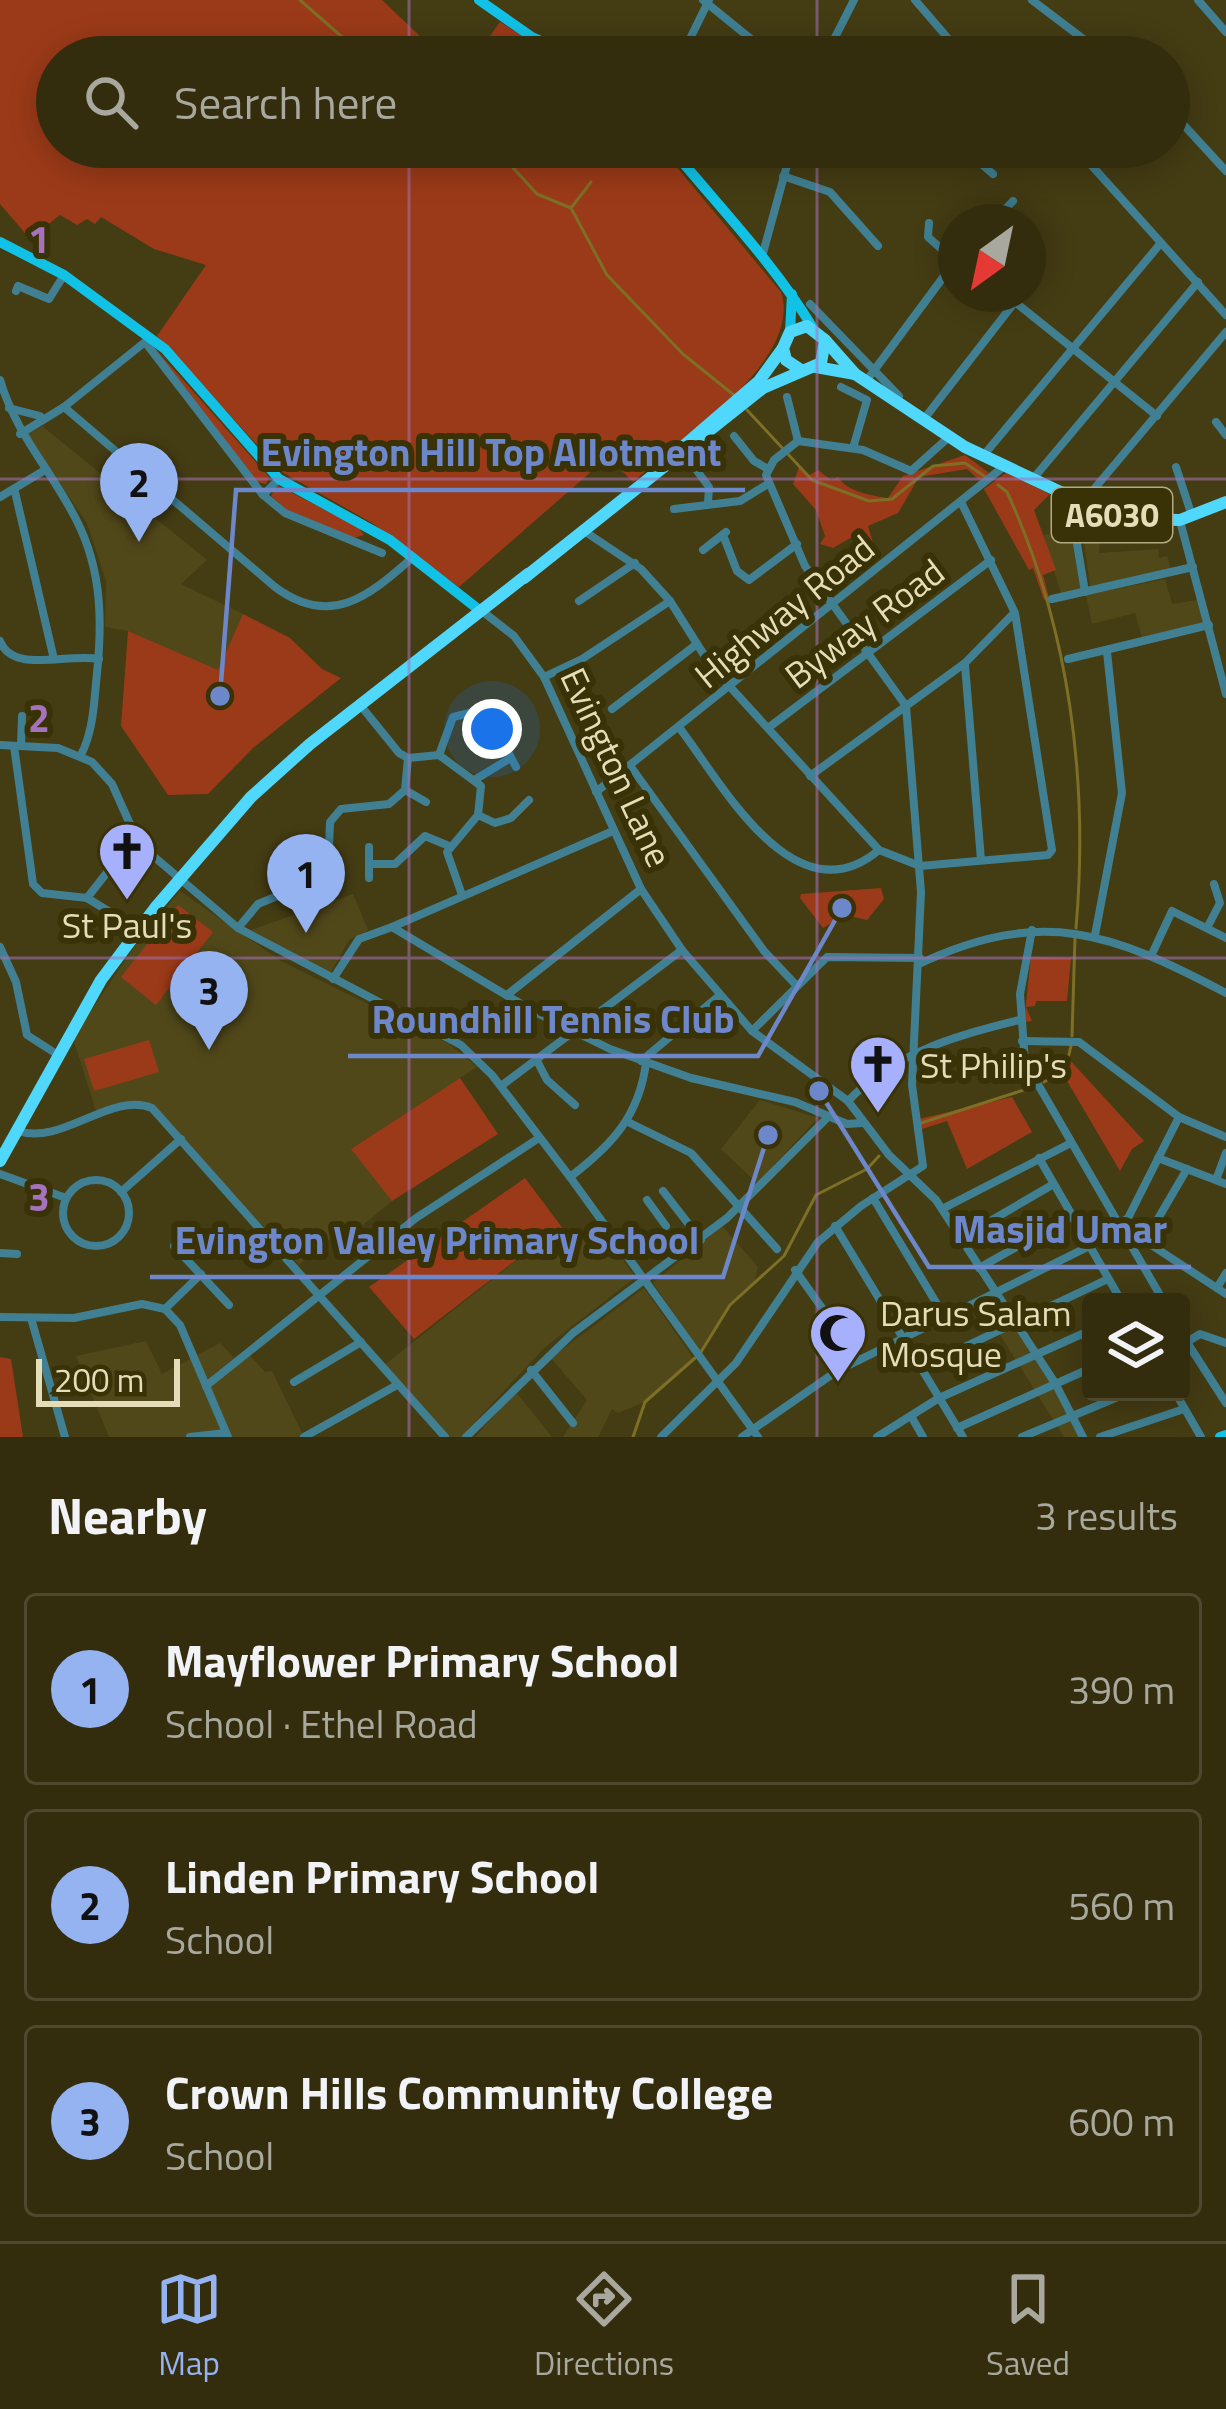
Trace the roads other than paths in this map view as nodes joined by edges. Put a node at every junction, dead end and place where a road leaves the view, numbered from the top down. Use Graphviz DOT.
graph roads {
  1 [pos="479,0"];
  2 [pos="854,0"];
  3 [pos="915,0"];
  4 [pos="1032,0"];
  5 [pos="1198,0"];
  6 [pos="706,1"];
  7 [pos="1226,32"];
  8 [pos="531,36"];
  9 [pos="690,36"];
  10 [pos="748,36"];
  11 [pos="836,36"];
  12 [pos="946,36"];
  13 [pos="1079,36"];
  14 [pos="1190,132"];
  15 [pos="688,168"];
  16 [pos="785,168"];
  17 [pos="987,168"];
  18 [pos="1093,168"];
  19 [pos="1226,171"];
  20 [pos="993,173"];
  21 [pos="783,176"];
  22 [pos="1013,201"];
  23 [pos="1010,204"];
  24 [pos="929,223"];
  25 [pos="0,242"];
  26 [pos="1160,244"];
  27 [pos="878,246"];
  28 [pos="938,246"];
  29 [pos="763,253"];
  30 [pos="64,275"];
  31 [pos="1198,282"];
  32 [pos="938,284"];
  33 [pos="16,291"];
  34 [pos="791,291"];
  35 [pos="810,304"];
  36 [pos="1006,312"];
  37 [pos="1035,312"];
  38 [pos="1226,315"];
  39 [pos="816,320"];
  40 [pos="790,332"];
  41 [pos="1226,332"];
  42 [pos="825,340"];
  43 [pos="1074,346"];
  44 [pos="783,347"];
  45 [pos="817,367"];
  46 [pos="801,370"];
  47 [pos="865,376"];
  48 [pos="0,380"];
  49 [pos="1115,380"];
  50 [pos="842,387"];
  51 [pos="899,396"];
  52 [pos="788,397"];
  53 [pos="64,406"];
  54 [pos="9,408"];
  55 [pos="41,416"];
  56 [pos="1157,416"];
  57 [pos="924,419"];
  58 [pos="1216,422"];
  59 [pos="20,434"];
  60 [pos="1226,435"];
  61 [pos="734,436"];
  62 [pos="949,436"];
  63 [pos="799,441"];
  64 [pos="853,448"];
  65 [pos="982,457"];
  66 [pos="1176,466"];
  67 [pos="695,468"];
  68 [pos="1002,468"];
  69 [pos="768,469"];
  70 [pos="45,470"];
  71 [pos="652,476"];
  72 [pos="279,478"];
  73 [pos="1031,481"];
  74 [pos="768,484"];
  75 [pos="15,492"];
  76 [pos="263,495"];
  77 [pos="0,497"];
  78 [pos="1226,502"];
  79 [pos="708,503"];
  80 [pos="1086,503"];
  81 [pos="962,504"];
  82 [pos="674,509"];
  83 [pos="1186,518"];
  84 [pos="584,531"];
  85 [pos="797,544"];
  86 [pos="703,550"];
  87 [pos="382,554"];
  88 [pos="412,558"];
  89 [pos="991,560"];
  90 [pos="635,563"];
  91 [pos="1193,567"];
  92 [pos="1085,592"];
  93 [pos="1052,599"];
  94 [pos="670,601"];
  95 [pos="579,602"];
  96 [pos="832,602"];
  97 [pos="481,611"];
  98 [pos="1015,613"];
  99 [pos="1209,625"];
  100 [pos="0,640"];
  101 [pos="697,644"];
  102 [pos="1107,652"];
  103 [pos="870,653"];
  104 [pos="52,655"];
  105 [pos="99,659"];
  106 [pos="1068,659"];
  107 [pos="1222,660"];
  108 [pos="965,663"];
  109 [pos="544,677"];
  110 [pos="732,689"];
  111 [pos="1226,694"];
  112 [pos="361,706"];
  113 [pos="906,706"];
  114 [pos="612,709"];
  115 [pos="22,715"];
  116 [pos="492,717"];
  117 [pos="768,728"];
  118 [pos="681,730"];
  119 [pos="0,746"];
  120 [pos="17,746"];
  121 [pos="506,748"];
  122 [pos="81,755"];
  123 [pos="439,755"];
  124 [pos="408,758"];
  125 [pos="631,767"];
  126 [pos="810,776"];
  127 [pos="476,779"];
  128 [pos="405,790"];
  129 [pos="596,792"];
  130 [pos="530,800"];
  131 [pos="426,802"];
  132 [pos="478,814"];
  133 [pos="313,831"];
  134 [pos="329,831"];
  135 [pos="613,831"];
  136 [pos="135,838"];
  137 [pos="329,846"];
  138 [pos="449,846"];
  139 [pos="369,847"];
  140 [pos="879,850"];
  141 [pos="981,860"];
  142 [pos="369,864"];
  143 [pos="920,866"];
  144 [pos="278,867"];
  145 [pos="321,878"];
  146 [pos="369,878"];
  147 [pos="178,880"];
  148 [pos="1214,884"];
  149 [pos="641,889"];
  150 [pos="287,890"];
  151 [pos="462,896"];
  152 [pos="87,898"];
  153 [pos="392,927"];
  154 [pos="238,928"];
  155 [pos="1207,928"];
  156 [pos="139,930"];
  157 [pos="1032,930"];
  158 [pos="1096,934"];
  159 [pos="1226,938"];
  160 [pos="0,947"];
  161 [pos="682,950"];
  162 [pos="1152,954"];
  163 [pos="920,961"];
  164 [pos="333,980"];
  165 [pos="796,985"];
  166 [pos="1226,992"];
  167 [pos="507,995"];
  168 [pos="720,995"];
  169 [pos="1020,1020"];
  170 [pos="752,1031"];
  171 [pos="572,1032"];
  172 [pos="1022,1041"];
  173 [pos="913,1053"];
  174 [pos="58,1055"];
  175 [pos="536,1059"];
  176 [pos="643,1062"];
  177 [pos="501,1085"];
  178 [pos="848,1101"];
  179 [pos="575,1105"];
  180 [pos="829,1116"];
  181 [pos="1179,1117"];
  182 [pos="628,1122"];
  183 [pos="862,1123"];
  184 [pos="18,1131"];
  185 [pos="1226,1137"];
  186 [pos="539,1138"];
  187 [pos="181,1139"];
  188 [pos="1069,1144"];
  189 [pos="1226,1153"];
  190 [pos="2,1156"];
  191 [pos="1039,1158"];
  192 [pos="1158,1158"];
  193 [pos="1187,1169"];
  194 [pos="0,1174"];
  195 [pos="914,1176"];
  196 [pos="571,1177"];
  197 [pos="1221,1182"];
  198 [pos="1052,1185"];
  199 [pos="663,1190"];
  200 [pos="122,1192"];
  201 [pos="66,1198"];
  202 [pos="873,1198"];
  203 [pos="647,1200"];
  204 [pos="740,1206"];
  205 [pos="675,1207"];
  206 [pos="942,1210"];
  207 [pos="1072,1216"];
  208 [pos="835,1226"];
  209 [pos="1122,1230"];
  210 [pos="961,1238"];
  211 [pos="700,1240"];
  212 [pos="1145,1241"];
  213 [pos="174,1246"];
  214 [pos="1091,1247"];
  215 [pos="778,1249"];
  216 [pos="0,1253"];
  217 [pos="17,1254"];
  218 [pos="979,1268"];
  219 [pos="795,1270"];
  220 [pos="1226,1273"];
  221 [pos="201,1274"];
  222 [pos="643,1276"];
  223 [pos="1108,1280"];
  224 [pos="1221,1291"];
  225 [pos="1116,1293"];
  226 [pos="1158,1293"];
  227 [pos="320,1295"];
  228 [pos="996,1296"];
  229 [pos="229,1305"];
  230 [pos="165,1309"];
  231 [pos="0,1317"];
  232 [pos="31,1318"];
  233 [pos="946,1319"];
  234 [pos="1016,1325"];
  235 [pos="1082,1334"];
  236 [pos="1190,1336"];
  237 [pos="903,1338"];
  238 [pos="361,1342"];
  239 [pos="1226,1343"];
  240 [pos="1190,1346"];
  241 [pos="1035,1354"];
  242 [pos="860,1360"];
  243 [pos="922,1367"];
  244 [pos="531,1370"];
  245 [pos="1082,1372"];
  246 [pos="719,1381"];
  247 [pos="294,1382"];
  248 [pos="1054,1383"];
  249 [pos="398,1385"];
  250 [pos="206,1386"];
  251 [pos="939,1398"];
  252 [pos="1106,1401"];
  253 [pos="1180,1401"];
  254 [pos="1226,1403"];
  255 [pos="1184,1409"];
  256 [pos="1071,1414"];
  257 [pos="911,1416"];
  258 [pos="573,1423"];
  259 [pos="960,1432"];
  260 [pos="755,1433"];
  261 [pos="227,1435"];
  262 [pos="881,1436"];
  263 [pos="65,1437"];
  264 [pos="190,1437"];
  265 [pos="304,1437"];
  266 [pos="445,1437"];
  267 [pos="466,1437"];
  268 [pos="662,1437"];
  269 [pos="742,1437"];
  270 [pos="923,1437"];
  271 [pos="1022,1437"];
  272 [pos="1083,1437"];
  273 [pos="1100,1437"];
  274 [pos="1202,1437"];
  1 -- 8 [label="main road"];
  2 -- 11 [label="street"];
  3 -- 12 [label="street"];
  4 -- 13 [label="street"];
  5 -- 7 [label="street"];
  6 -- 9 [label="street"];
  6 -- 10 [label="street"];
  14 -- 19 [label="street"];
  15 -- 29 [label="main road"];
  16 -- 21 [label="street"];
  17 -- 20 [label="street"];
  18 -- 26 [label="street"];
  21 -- 27 [label="street"];
  21 -- 29 [label="street"];
  22 -- 23 [label="street"];
  24 -- 28 [label="street"];
  25 -- 30 [label="main road, Evington Lane"];
  26 -- 31 [label="street"];
  26 -- 43 [label="street"];
  29 -- 34 [label="main road"];
  30 -- 33 [label="street"];
  30 -- 72 [label="main road, Evington Lane"];
  31 -- 38 [label="street"];
  31 -- 49 [label="street"];
  32 -- 47 [label="street"];
  34 -- 39 [label="main road"];
  34 -- 40 [label="main road"];
  35 -- 39 [label="street"];
  36 -- 57 [label="street"];
  37 -- 43 [label="street"];
  39 -- 40 [label="highway"];
  39 -- 42 [label="highway"];
  39 -- 47 [label="street"];
  40 -- 44 [label="highway"];
  41 -- 56 [label="street"];
  42 -- 45 [label="highway"];
  42 -- 47 [label="highway, A6030"];
  43 -- 49 [label="street"];
  43 -- 65 [label="street"];
  44 -- 46 [label="highway"];
  44 -- 71 [label="highway"];
  45 -- 46 [label="highway"];
  45 -- 47 [label="highway, A6030"];
  46 -- 71 [label="highway"];
  47 -- 51 [label="street"];
  47 -- 57 [label="highway, A6030"];
  48 -- 54 [label="street"];
  49 -- 56 [label="street"];
  49 -- 73 [label="street"];
  50 -- 64 [label="street"];
  52 -- 63 [label="street"];
  53 -- 55 [label="street"];
  53 -- 76 [label="street"];
  53 -- 88 [label="street"];
  54 -- 55 [label="street"];
  54 -- 59 [label="street"];
  55 -- 59 [label="street"];
  56 -- 80 [label="street"];
  57 -- 62 [label="highway, A6030"];
  58 -- 60 [label="street"];
  59 -- 70 [label="street"];
  61 -- 69 [label="street"];
  62 -- 64 [label="street"];
  62 -- 65 [label="highway, A6030"];
  63 -- 64 [label="street"];
  63 -- 69 [label="street"];
  65 -- 68 [label="highway, A6030"];
  66 -- 83 [label="street"];
  67 -- 79 [label="street"];
  68 -- 73 [label="highway, A6030"];
  68 -- 81 [label="street, Highway Road"];
  69 -- 74 [label="street"];
  70 -- 75 [label="street"];
  70 -- 105 [label="street"];
  71 -- 84 [label="highway"];
  72 -- 76 [label="street"];
  72 -- 88 [label="main road, Evington Lane"];
  73 -- 80 [label="highway, A6030"];
  74 -- 79 [label="street"];
  74 -- 85 [label="street"];
  75 -- 77 [label="street"];
  75 -- 104 [label="street"];
  76 -- 87 [label="street"];
  78 -- 83 [label="highway, A6030"];
  79 -- 82 [label="street"];
  80 -- 83 [label="highway, A6030"];
  80 -- 92 [label="street"];
  81 -- 89 [label="street"];
  81 -- 96 [label="street, Highway Road"];
  83 -- 91 [label="street"];
  84 -- 90 [label="street"];
  84 -- 97 [label="highway"];
  85 -- 86 [label="street"];
  85 -- 96 [label="street"];
  88 -- 97 [label="main road, Evington Lane"];
  89 -- 98 [label="street"];
  89 -- 103 [label="street, Byway Road"];
  90 -- 94 [label="street"];
  90 -- 95 [label="street"];
  91 -- 92 [label="street"];
  91 -- 99 [label="street"];
  92 -- 93 [label="street"];
  94 -- 101 [label="street"];
  94 -- 109 [label="street"];
  96 -- 103 [label="street"];
  96 -- 110 [label="street, Highway Road"];
  97 -- 109 [label="street, Evington Lane"];
  97 -- 112 [label="highway"];
  98 -- 108 [label="street"];
  98 -- 141 [label="street"];
  99 -- 102 [label="street"];
  99 -- 107 [label="street"];
  100 -- 104 [label="street"];
  101 -- 110 [label="street"];
  101 -- 114 [label="street"];
  102 -- 106 [label="street"];
  102 -- 158 [label="street"];
  103 -- 113 [label="street"];
  103 -- 117 [label="street, Byway Road"];
  104 -- 105 [label="street"];
  105 -- 122 [label="street"];
  107 -- 111 [label="street"];
  108 -- 113 [label="street"];
  108 -- 141 [label="street"];
  109 -- 129 [label="street, Evington Lane"];
  110 -- 117 [label="street"];
  110 -- 118 [label="street, Highway Road"];
  112 -- 124 [label="street"];
  112 -- 147 [label="highway"];
  113 -- 126 [label="street"];
  113 -- 143 [label="street"];
  115 -- 120 [label="street"];
  116 -- 123 [label="street"];
  117 -- 126 [label="street"];
  118 -- 125 [label="street, Highway Road"];
  118 -- 140 [label="street"];
  119 -- 120 [label="street"];
  120 -- 122 [label="street"];
  120 -- 152 [label="street"];
  121 -- 127 [label="street"];
  122 -- 136 [label="street"];
  123 -- 124 [label="street"];
  123 -- 127 [label="street"];
  124 -- 128 [label="street"];
  125 -- 129 [label="street, Highway Road"];
  125 -- 165 [label="street"];
  126 -- 140 [label="street"];
  127 -- 132 [label="street"];
  128 -- 131 [label="street"];
  128 -- 134 [label="street"];
  129 -- 135 [label="street, Evington Lane"];
  130 -- 132 [label="street"];
  132 -- 138 [label="street"];
  133 -- 134 [label="street"];
  134 -- 137 [label="street"];
  135 -- 149 [label="street, Evington Lane"];
  135 -- 151 [label="street"];
  136 -- 147 [label="street"];
  136 -- 152 [label="street"];
  138 -- 142 [label="street"];
  138 -- 151 [label="street"];
  139 -- 142 [label="street"];
  140 -- 143 [label="street"];
  141 -- 143 [label="street"];
  142 -- 146 [label="street"];
  143 -- 163 [label="street"];
  144 -- 150 [label="street"];
  145 -- 150 [label="street"];
  147 -- 154 [label="street"];
  147 -- 156 [label="highway"];
  148 -- 155 [label="street"];
  149 -- 161 [label="street, Evington Lane"];
  149 -- 167 [label="street"];
  150 -- 154 [label="street"];
  151 -- 153 [label="street"];
  152 -- 156 [label="street"];
  153 -- 164 [label="street"];
  153 -- 167 [label="street"];
  154 -- 164 [label="street"];
  155 -- 159 [label="street"];
  155 -- 162 [label="street"];
  156 -- 174 [label="highway"];
  157 -- 158 [label="street"];
  157 -- 163 [label="street"];
  157 -- 169 [label="street"];
  158 -- 162 [label="street"];
  160 -- 174 [label="street"];
  161 -- 168 [label="street, Evington Lane"];
  161 -- 171 [label="street"];
  162 -- 166 [label="street"];
  163 -- 165 [label="street"];
  163 -- 173 [label="street"];
  164 -- 177 [label="street"];
  165 -- 170 [label="street"];
  167 -- 171 [label="street"];
  168 -- 170 [label="street, Evington Lane"];
  168 -- 176 [label="street"];
  169 -- 172 [label="street"];
  169 -- 173 [label="street"];
  170 -- 178 [label="street, Evington Lane"];
  171 -- 175 [label="street"];
  171 -- 176 [label="street"];
  172 -- 181 [label="street"];
  172 -- 188 [label="street"];
  173 -- 178 [label="street"];
  173 -- 195 [label="street"];
  174 -- 184 [label="highway"];
  175 -- 177 [label="street"];
  175 -- 179 [label="street"];
  176 -- 180 [label="street"];
  176 -- 182 [label="street"];
  177 -- 186 [label="street"];
  178 -- 183 [label="street, Evington Lane"];
  180 -- 183 [label="street"];
  180 -- 204 [label="street"];
  181 -- 185 [label="street"];
  181 -- 192 [label="street"];
  182 -- 196 [label="street"];
  182 -- 204 [label="street"];
  183 -- 195 [label="street, Evington Lane"];
  184 -- 187 [label="street"];
  184 -- 190 [label="highway"];
  186 -- 196 [label="street"];
  186 -- 227 [label="street"];
  187 -- 200 [label="street"];
  187 -- 227 [label="street"];
  188 -- 191 [label="street"];
  188 -- 209 [label="street"];
  189 -- 197 [label="street"];
  191 -- 198 [label="street"];
  191 -- 206 [label="street"];
  192 -- 193 [label="street"];
  192 -- 209 [label="street"];
  193 -- 197 [label="street"];
  193 -- 212 [label="street"];
  194 -- 201 [label="street"];
  195 -- 202 [label="street"];
  195 -- 206 [label="street, Evington Lane"];
  196 -- 222 [label="street"];
  198 -- 207 [label="street"];
  198 -- 210 [label="street"];
  199 -- 205 [label="street"];
  200 -- 201 [label="street"];
  200 -- 201 [label="street"];
  202 -- 208 [label="street"];
  202 -- 233 [label="street"];
  203 -- 205 [label="street"];
  204 -- 211 [label="street"];
  204 -- 215 [label="street"];
  205 -- 211 [label="street"];
  206 -- 210 [label="street, Evington Lane"];
  207 -- 214 [label="street"];
  207 -- 218 [label="street"];
  208 -- 219 [label="street"];
  208 -- 237 [label="street"];
  209 -- 212 [label="street"];
  209 -- 214 [label="street"];
  209 -- 226 [label="street"];
  210 -- 218 [label="street, Evington Lane"];
  211 -- 222 [label="street"];
  212 -- 224 [label="street"];
  213 -- 221 [label="street"];
  214 -- 223 [label="street"];
  214 -- 228 [label="street"];
  216 -- 217 [label="street"];
  218 -- 228 [label="street, Evington Lane"];
  219 -- 242 [label="street"];
  219 -- 246 [label="street"];
  220 -- 224 [label="street"];
  221 -- 229 [label="street"];
  221 -- 230 [label="street"];
  222 -- 244 [label="street"];
  222 -- 246 [label="street"];
  223 -- 225 [label="street"];
  223 -- 234 [label="street"];
  227 -- 238 [label="street"];
  227 -- 250 [label="street"];
  228 -- 233 [label="street"];
  228 -- 234 [label="street, Evington Lane"];
  230 -- 232 [label="street"];
  230 -- 250 [label="street"];
  231 -- 232 [label="street"];
  232 -- 263 [label="street"];
  233 -- 237 [label="street"];
  234 -- 241 [label="street, Evington Lane"];
  234 -- 243 [label="street"];
  235 -- 241 [label="street"];
  236 -- 239 [label="street"];
  237 -- 242 [label="street"];
  237 -- 243 [label="street"];
  238 -- 247 [label="street"];
  238 -- 249 [label="street"];
  240 -- 254 [label="street"];
  241 -- 248 [label="street, Evington Lane"];
  241 -- 251 [label="street"];
  242 -- 260 [label="street"];
  243 -- 251 [label="street"];
  244 -- 258 [label="street"];
  244 -- 267 [label="street"];
  245 -- 248 [label="street"];
  246 -- 260 [label="street"];
  246 -- 268 [label="street"];
  248 -- 256 [label="street, Evington Lane"];
  248 -- 259 [label="street"];
  249 -- 265 [label="street"];
  249 -- 266 [label="street"];
  250 -- 261 [label="street"];
  251 -- 257 [label="street"];
  251 -- 259 [label="street"];
  252 -- 256 [label="street"];
  253 -- 255 [label="street"];
  255 -- 273 [label="street"];
  255 -- 274 [label="street"];
  256 -- 271 [label="street"];
  256 -- 272 [label="street, Evington Lane"];
  257 -- 262 [label="street"];
  257 -- 270 [label="street"];
  260 -- 269 [label="street"];
  261 -- 264 [label="street"];
}
